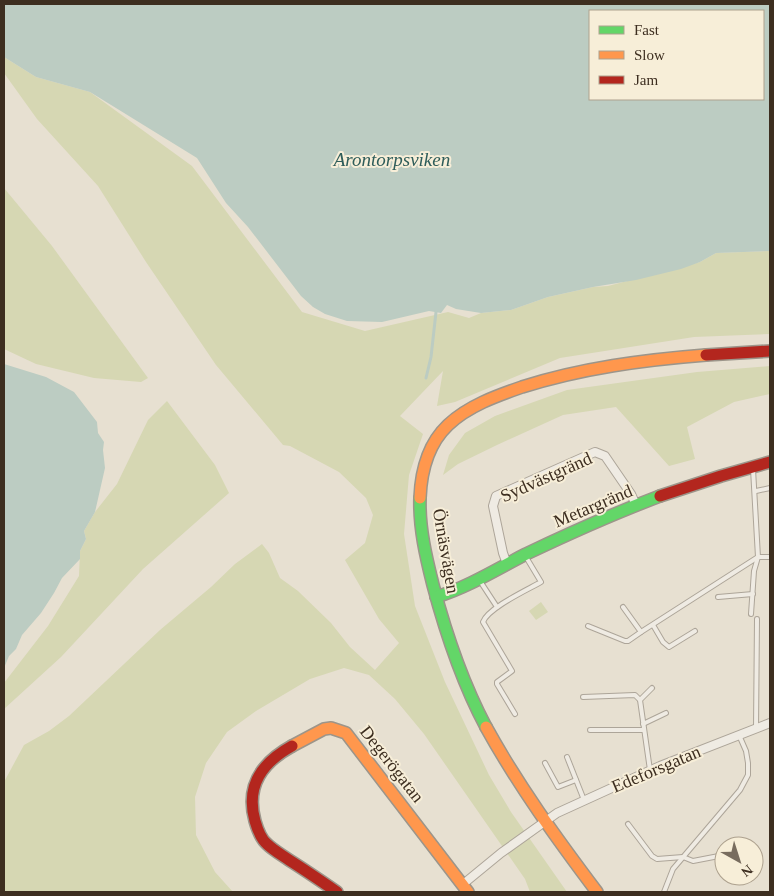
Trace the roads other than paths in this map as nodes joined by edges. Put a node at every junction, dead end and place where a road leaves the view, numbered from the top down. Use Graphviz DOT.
graph roads {
  1 [pos="770,351"];
  2 [pos="770,462"];
  3 [pos="753,467"];
  4 [pos="770,488"];
  5 [pos="756,491"];
  6 [pos="636,506"];
  7 [pos="525,556"];
  8 [pos="758,557"];
  9 [pos="770,557"];
  10 [pos="507,564"];
  11 [pos="479,579"];
  12 [pos="753,594"];
  13 [pos="517,596"];
  14 [pos="436,597"];
  15 [pos="718,597"];
  16 [pos="520,602"];
  17 [pos="623,607"];
  18 [pos="497,608"];
  19 [pos="751,614"];
  20 [pos="757,619"];
  21 [pos="653,625"];
  22 [pos="588,626"];
  23 [pos="695,631"];
  24 [pos="640,632"];
  25 [pos="652,688"];
  26 [pos="583,697"];
  27 [pos="640,700"];
  28 [pos="666,713"];
  29 [pos="515,714"];
  30 [pos="770,723"];
  31 [pos="643,724"];
  32 [pos="756,728"];
  33 [pos="590,730"];
  34 [pos="644,730"];
  35 [pos="739,735"];
  36 [pos="567,758"];
  37 [pos="545,763"];
  38 [pos="650,770"];
  39 [pos="576,780"];
  40 [pos="584,800"];
  41 [pos="544,822"];
  42 [pos="628,824"];
  43 [pos="683,857"];
  44 [pos="714,857"];
  45 [pos="465,888"];
  46 [pos="337,892"];
  47 [pos="597,892"];
  48 [pos="664,892"];
  1 -- 14 [label="street, Örnäsvägen"];
  2 -- 3 [label="street, Metargränd"];
  3 -- 5 [label="lane"];
  3 -- 6 [label="street, Metargränd"];
  4 -- 5 [label="lane"];
  5 -- 8 [label="lane"];
  6 -- 7 [label="street, Metargränd"];
  6 -- 10 [label="street, Sydvästgränd"];
  7 -- 10 [label="street, Metargränd"];
  7 -- 13 [label="lane"];
  8 -- 9 [label="lane"];
  8 -- 12 [label="lane"];
  8 -- 21 [label="lane"];
  10 -- 11 [label="street, Metargränd"];
  11 -- 14 [label="street, Metargränd"];
  11 -- 18 [label="lane"];
  12 -- 15 [label="lane"];
  12 -- 19 [label="lane"];
  13 -- 16 [label="lane"];
  13 -- 18 [label="lane"];
  14 -- 41 [label="street, Örnäsvägen"];
  17 -- 24 [label="lane"];
  18 -- 29 [label="lane"];
  20 -- 32 [label="lane"];
  21 -- 23 [label="lane"];
  21 -- 24 [label="lane"];
  22 -- 24 [label="lane"];
  25 -- 27 [label="lane"];
  26 -- 27 [label="lane"];
  27 -- 31 [label="lane"];
  28 -- 31 [label="lane"];
  30 -- 32 [label="street, Edeforsgatan"];
  31 -- 34 [label="lane"];
  32 -- 35 [label="street, Edeforsgatan"];
  33 -- 34 [label="lane"];
  34 -- 38 [label="lane"];
  35 -- 38 [label="street, Edeforsgatan"];
  35 -- 43 [label="lane"];
  36 -- 39 [label="lane"];
  37 -- 39 [label="lane"];
  38 -- 40 [label="street, Edeforsgatan"];
  39 -- 40 [label="lane"];
  40 -- 41 [label="street, Edeforsgatan"];
  41 -- 45 [label="street, Degerögatan"];
  41 -- 47 [label="street, Örnäsvägen"];
  42 -- 43 [label="lane"];
  43 -- 44 [label="lane"];
  43 -- 48 [label="lane"];
  45 -- 46 [label="street, Degerögatan"];
}
